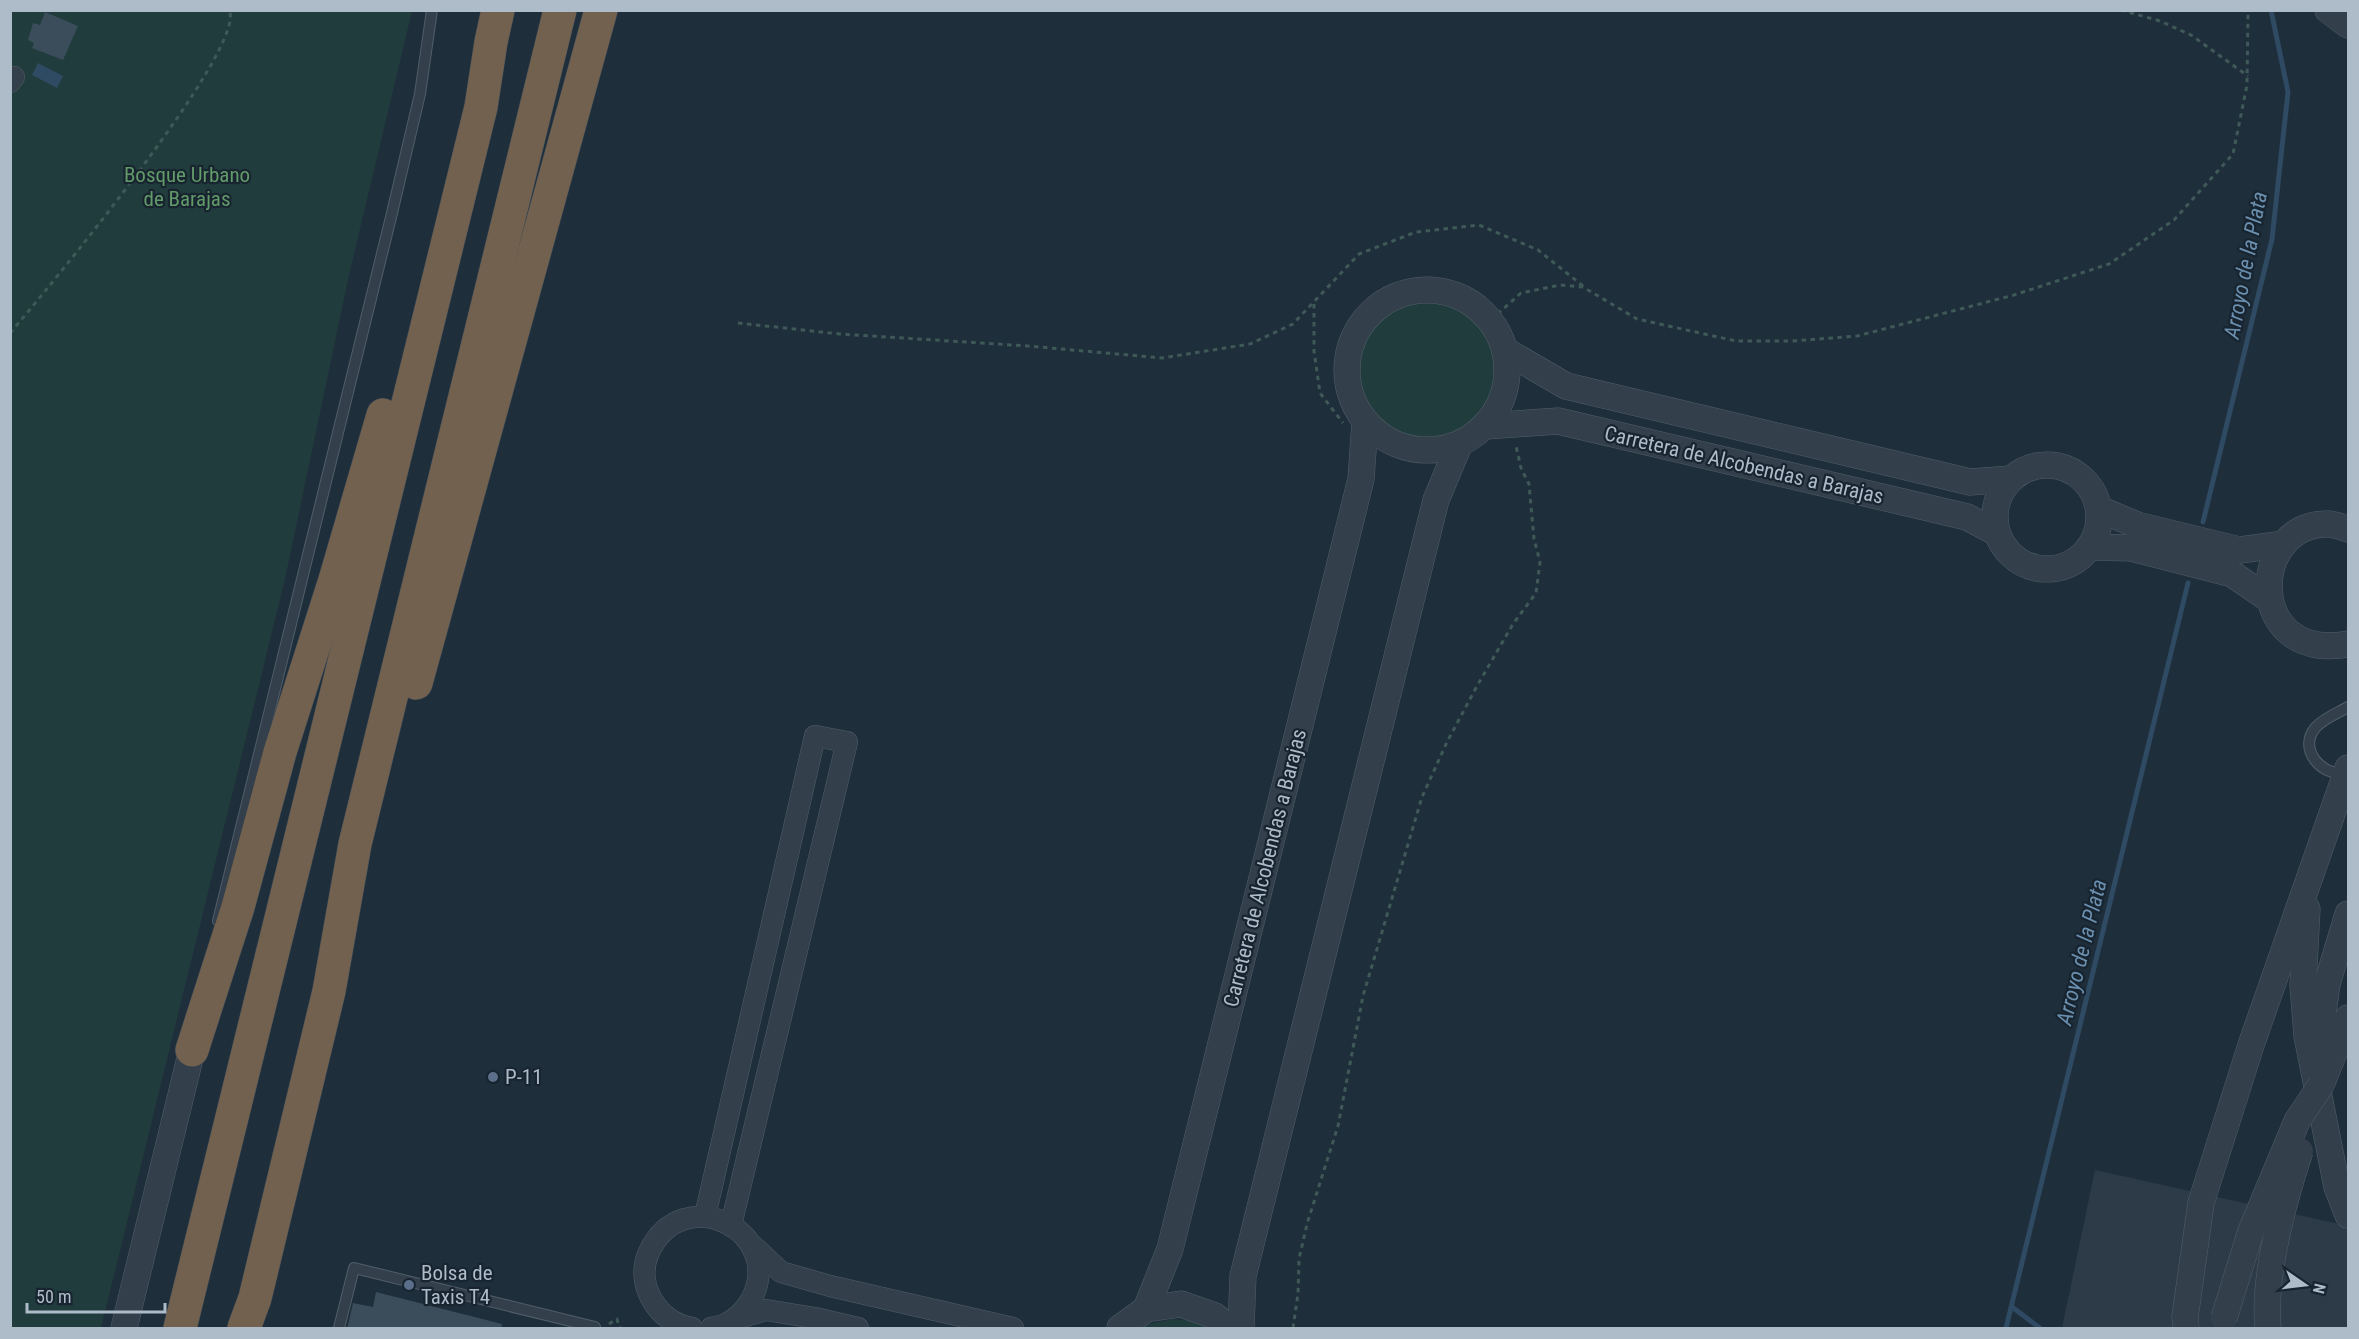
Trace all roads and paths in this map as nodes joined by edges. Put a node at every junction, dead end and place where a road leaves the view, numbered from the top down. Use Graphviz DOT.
graph roads {
  1 [pos="229,10"];
  2 [pos="432,10"];
  3 [pos="560,10"];
  4 [pos="601,10"];
  5 [pos="622,10"];
  6 [pos="2121,10"];
  7 [pos="2247,10"];
  8 [pos="2328,10"];
  9 [pos="2349,25"];
  10 [pos="495,26"];
  11 [pos="2248,76"];
  12 [pos="562,157"];
  13 [pos="1583,287"];
  14 [pos="1491,321"];
  15 [pos="738,323"];
  16 [pos="10,333"];
  17 [pos="1506,351"];
  18 [pos="1365,422"];
  19 [pos="1498,425"];
  20 [pos="1459,445"];
  21 [pos="2010,479"];
  22 [pos="2099,509"];
  23 [pos="2349,528"];
  24 [pos="1997,533"];
  25 [pos="2284,544"];
  26 [pos="2090,547"];
  27 [pos="2269,599"];
  28 [pos="2342,651"];
  29 [pos="2349,707"];
  30 [pos="2348,771"];
  31 [pos="2309,879"];
  32 [pos="2349,914"];
  33 [pos="216,927"];
  34 [pos="212,949"];
  35 [pos="329,990"];
  36 [pos="2349,1018"];
  37 [pos="192,1050"];
  38 [pos="2318,1085"];
  39 [pos="2349,1215"];
  40 [pos="705,1216"];
  41 [pos="731,1225"];
  42 [pos="750,1243"];
  43 [pos="1146,1309"];
  44 [pos="254,1313"];
  45 [pos="735,1319"];
  46 [pos="2224,1323"];
  47 [pos="598,1325"];
  48 [pos="124,1329"];
  49 [pos="180,1329"];
  50 [pos="244,1329"];
  51 [pos="339,1329"];
  52 [pos="621,1329"];
  53 [pos="692,1329"];
  54 [pos="711,1329"];
  55 [pos="858,1329"];
  56 [pos="1013,1329"];
  57 [pos="1119,1329"];
  58 [pos="1228,1329"];
  59 [pos="1241,1329"];
  60 [pos="1293,1329"];
  61 [pos="2186,1329"];
  62 [pos="2268,1329"];
  1 -- 16 [label="path"];
  2 -- 33 [label="lane"];
  3 -- 35 [label="highway"];
  4 -- 12 [label="highway"];
  5 -- 12 [label="highway"];
  6 -- 11 [label="path"];
  7 -- 11 [label="path"];
  8 -- 9 [label="street"];
  10 -- 37 [label="highway"];
  10 -- 49 [label="highway"];
  11 -- 13 [label="path"];
  12 -- 35 [label="highway"];
  13 -- 14 [label="path"];
  13 -- 15 [label="path"];
  14 -- 17 [label="street"];
  14 -- 18 [label="street"];
  17 -- 19 [label="street"];
  17 -- 21 [label="street, Carretera de Alcobendas a Barajas"];
  18 -- 20 [label="street"];
  18 -- 43 [label="street, Carretera de Alcobendas a Barajas"];
  19 -- 20 [label="street"];
  19 -- 24 [label="street, Carretera de Alcobendas a Barajas"];
  19 -- 60 [label="path"];
  20 -- 59 [label="street"];
  21 -- 22 [label="street"];
  21 -- 24 [label="street"];
  22 -- 25 [label="street"];
  22 -- 26 [label="street"];
  23 -- 25 [label="street"];
  24 -- 26 [label="street"];
  25 -- 27 [label="street"];
  26 -- 27 [label="street"];
  27 -- 28 [label="street"];
  29 -- 30 [label="lane"];
  30 -- 31 [label="street"];
  31 -- 38 [label="street"];
  31 -- 61 [label="street"];
  32 -- 38 [label="street"];
  34 -- 37 [label="lane"];
  35 -- 44 [label="highway"];
  36 -- 38 [label="street"];
  37 -- 48 [label="street"];
  38 -- 39 [label="street"];
  38 -- 46 [label="street, bridge"];
  38 -- 62 [label="street, bridge"];
  40 -- 41 [label="street"];
  40 -- 41 [label="street"];
  40 -- 53 [label="street"];
  41 -- 42 [label="street"];
  42 -- 45 [label="street"];
  42 -- 56 [label="street"];
  43 -- 57 [label="street"];
  43 -- 58 [label="street"];
  44 -- 50 [label="highway"];
  45 -- 54 [label="street"];
  45 -- 55 [label="street"];
  47 -- 51 [label="lane"];
  47 -- 52 [label="path"];
}
